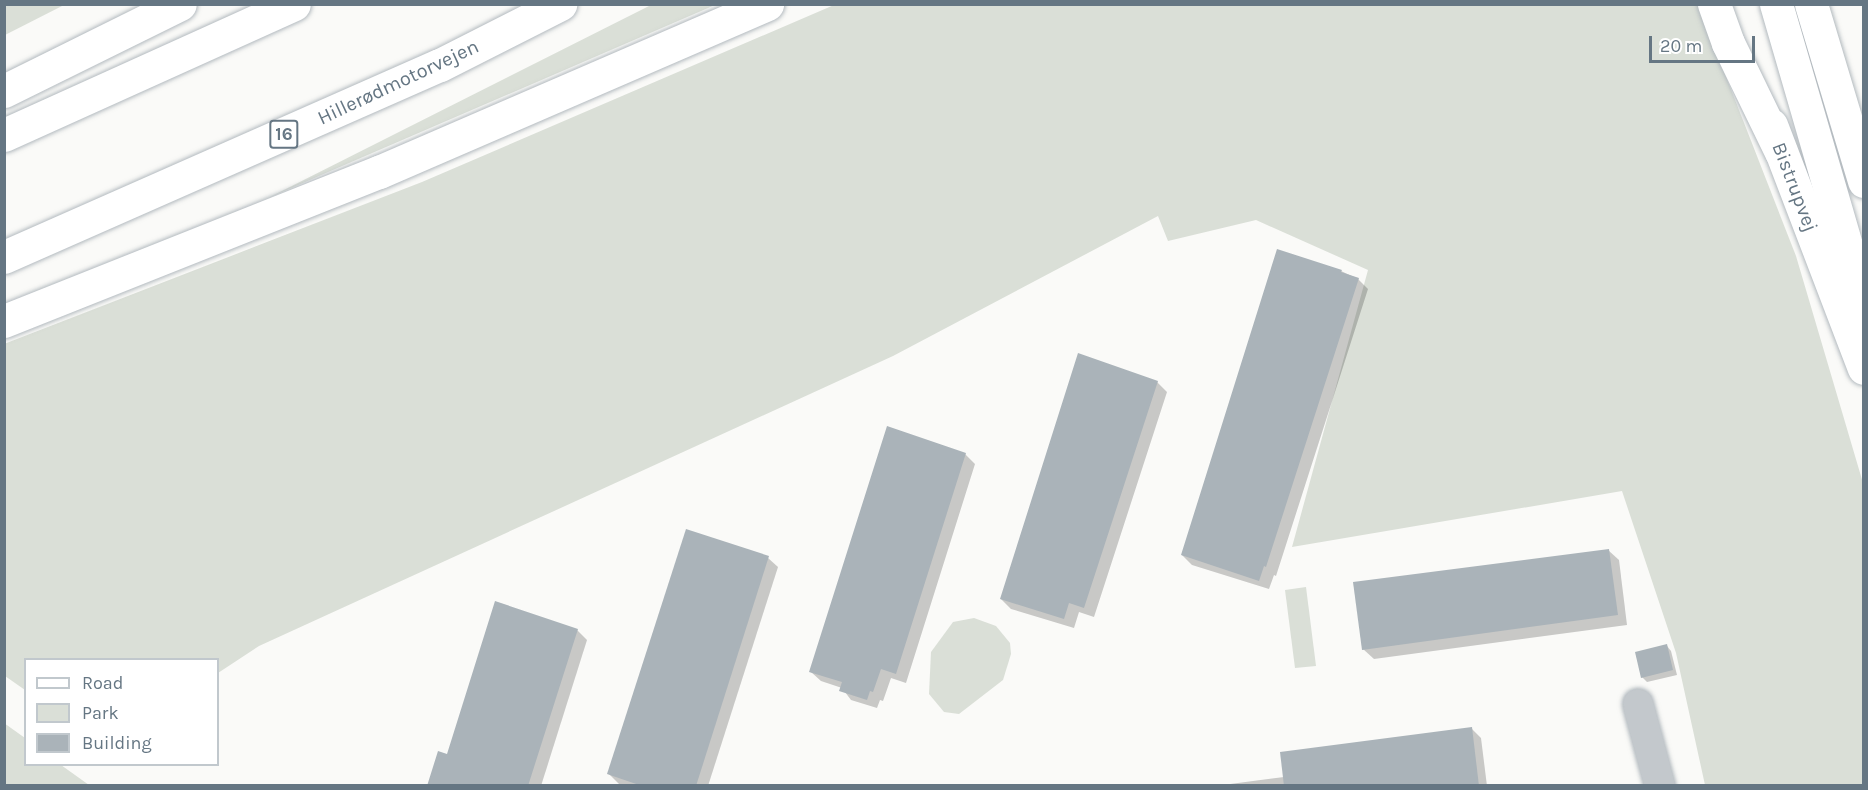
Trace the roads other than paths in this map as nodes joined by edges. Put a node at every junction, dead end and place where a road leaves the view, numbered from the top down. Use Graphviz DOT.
graph roads {
  1 [pos="180,4"];
  2 [pos="294,4"];
  3 [pos="560,4"];
  4 [pos="767,4"];
  5 [pos="1714,4"];
  6 [pos="1729,4"];
  7 [pos="1776,4"];
  8 [pos="1811,4"];
  9 [pos="4,91"];
  10 [pos="4,135"];
  11 [pos="1781,152"];
  12 [pos="1863,182"];
  13 [pos="4,257"];
  14 [pos="1863,306"];
  15 [pos="4,321"];
  16 [pos="1863,368"];
  17 [pos="1638,704"];
  18 [pos="1660,786"];
  1 -- 9 [label="main road"];
  2 -- 10 [label="main road"];
  3 -- 13 [label="main road, Hillerødmotorvejen / 16"];
  4 -- 15 [label="main road"];
  5 -- 11 [label="main road"];
  6 -- 11 [label="main road, Bistrupvej"];
  7 -- 14 [label="main road, Bistrupvej"];
  8 -- 12 [label="main road"];
  11 -- 16 [label="main road, Bistrupvej"];
  17 -- 18 [label="street"];
}
